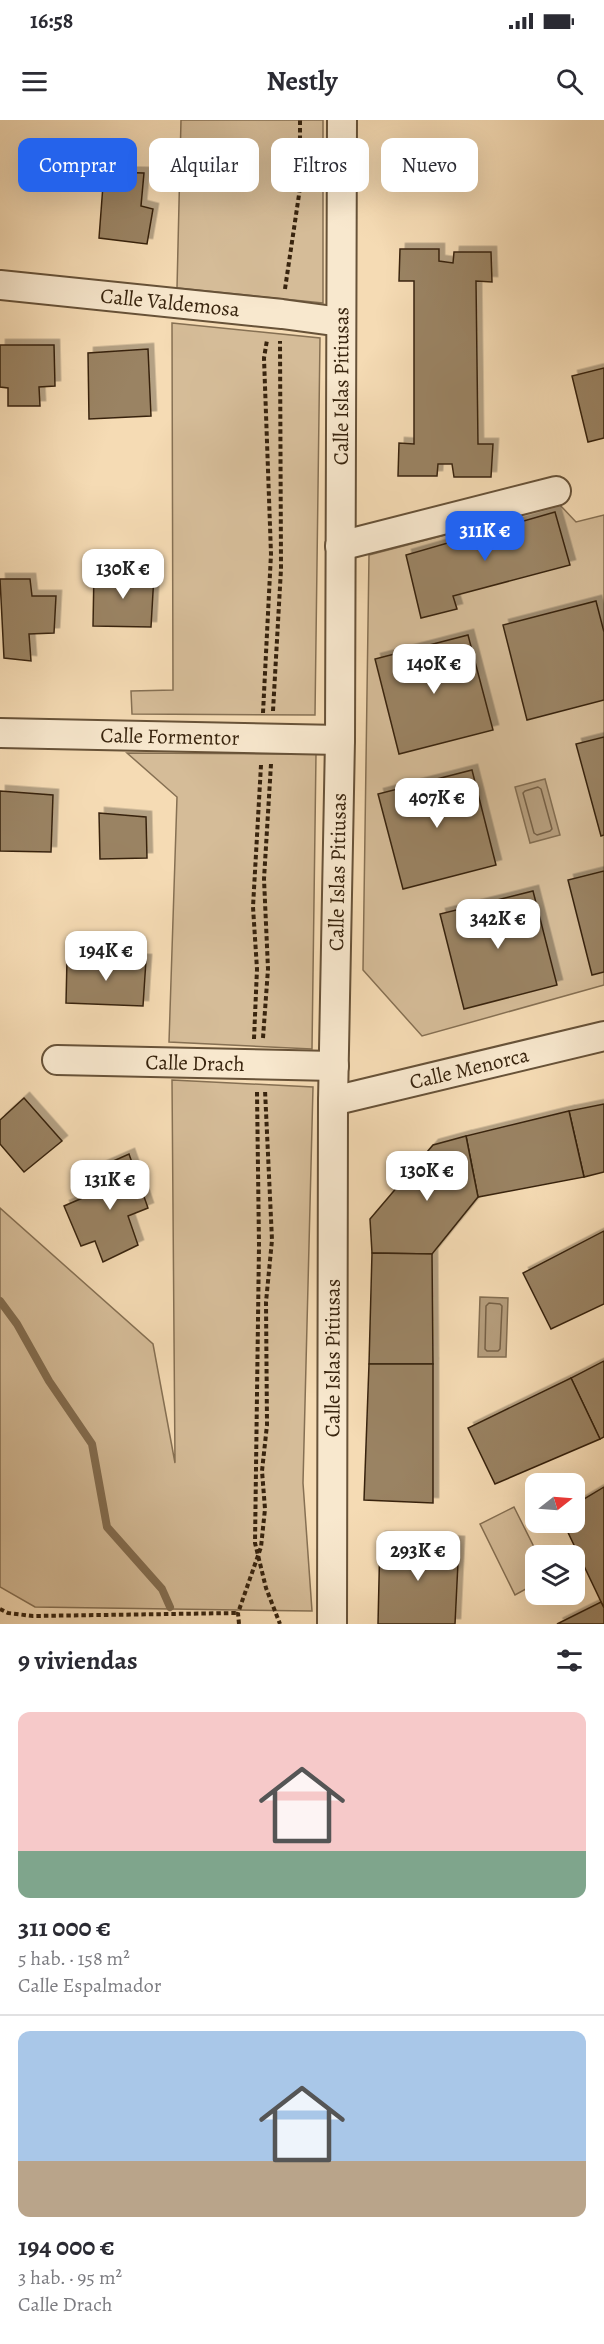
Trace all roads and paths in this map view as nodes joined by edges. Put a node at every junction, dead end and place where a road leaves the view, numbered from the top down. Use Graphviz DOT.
graph roads {
  1 [pos="300,120"];
  2 [pos="342,120"];
  3 [pos="0,285"];
  4 [pos="276,313"];
  5 [pos="341,322"];
  6 [pos="556,491"];
  7 [pos="340,546"];
  8 [pos="0,733"];
  9 [pos="267,739"];
  10 [pos="340,740"];
  11 [pos="604,1036"];
  12 [pos="57,1060"];
  13 [pos="260,1063"];
  14 [pos="334,1066"];
  15 [pos="333,1101"];
  16 [pos="258,1557"];
  17 [pos="0,1609"];
  18 [pos="238,1613"];
  19 [pos="239,1624"];
  20 [pos="280,1624"];
  21 [pos="332,1624"];
  1 -- 4 [label="path"];
  2 -- 5 [label="street, Calle Islas Pitiusas"];
  3 -- 4 [label="street, Calle Valdemosa"];
  4 -- 5 [label="street, Calle Valdemosa"];
  4 -- 9 [label="path"];
  4 -- 9 [label="path"];
  5 -- 7 [label="street, Calle Islas Pitiusas"];
  6 -- 7 [label="street"];
  7 -- 10 [label="street, Calle Islas Pitiusas"];
  8 -- 9 [label="street, Calle Formentor"];
  9 -- 10 [label="street, Calle Formentor"];
  9 -- 13 [label="path"];
  9 -- 13 [label="path"];
  10 -- 14 [label="street, Calle Islas Pitiusas"];
  11 -- 15 [label="street, Calle Menorca"];
  12 -- 13 [label="street, Calle Drach"];
  13 -- 14 [label="street, Calle Drach"];
  13 -- 16 [label="path"];
  13 -- 16 [label="path"];
  14 -- 15 [label="street, Calle Islas Pitiusas"];
  15 -- 21 [label="street, Calle Islas Pitiusas"];
  16 -- 18 [label="path"];
  16 -- 20 [label="path"];
  17 -- 18 [label="path"];
  18 -- 19 [label="path"];
}
